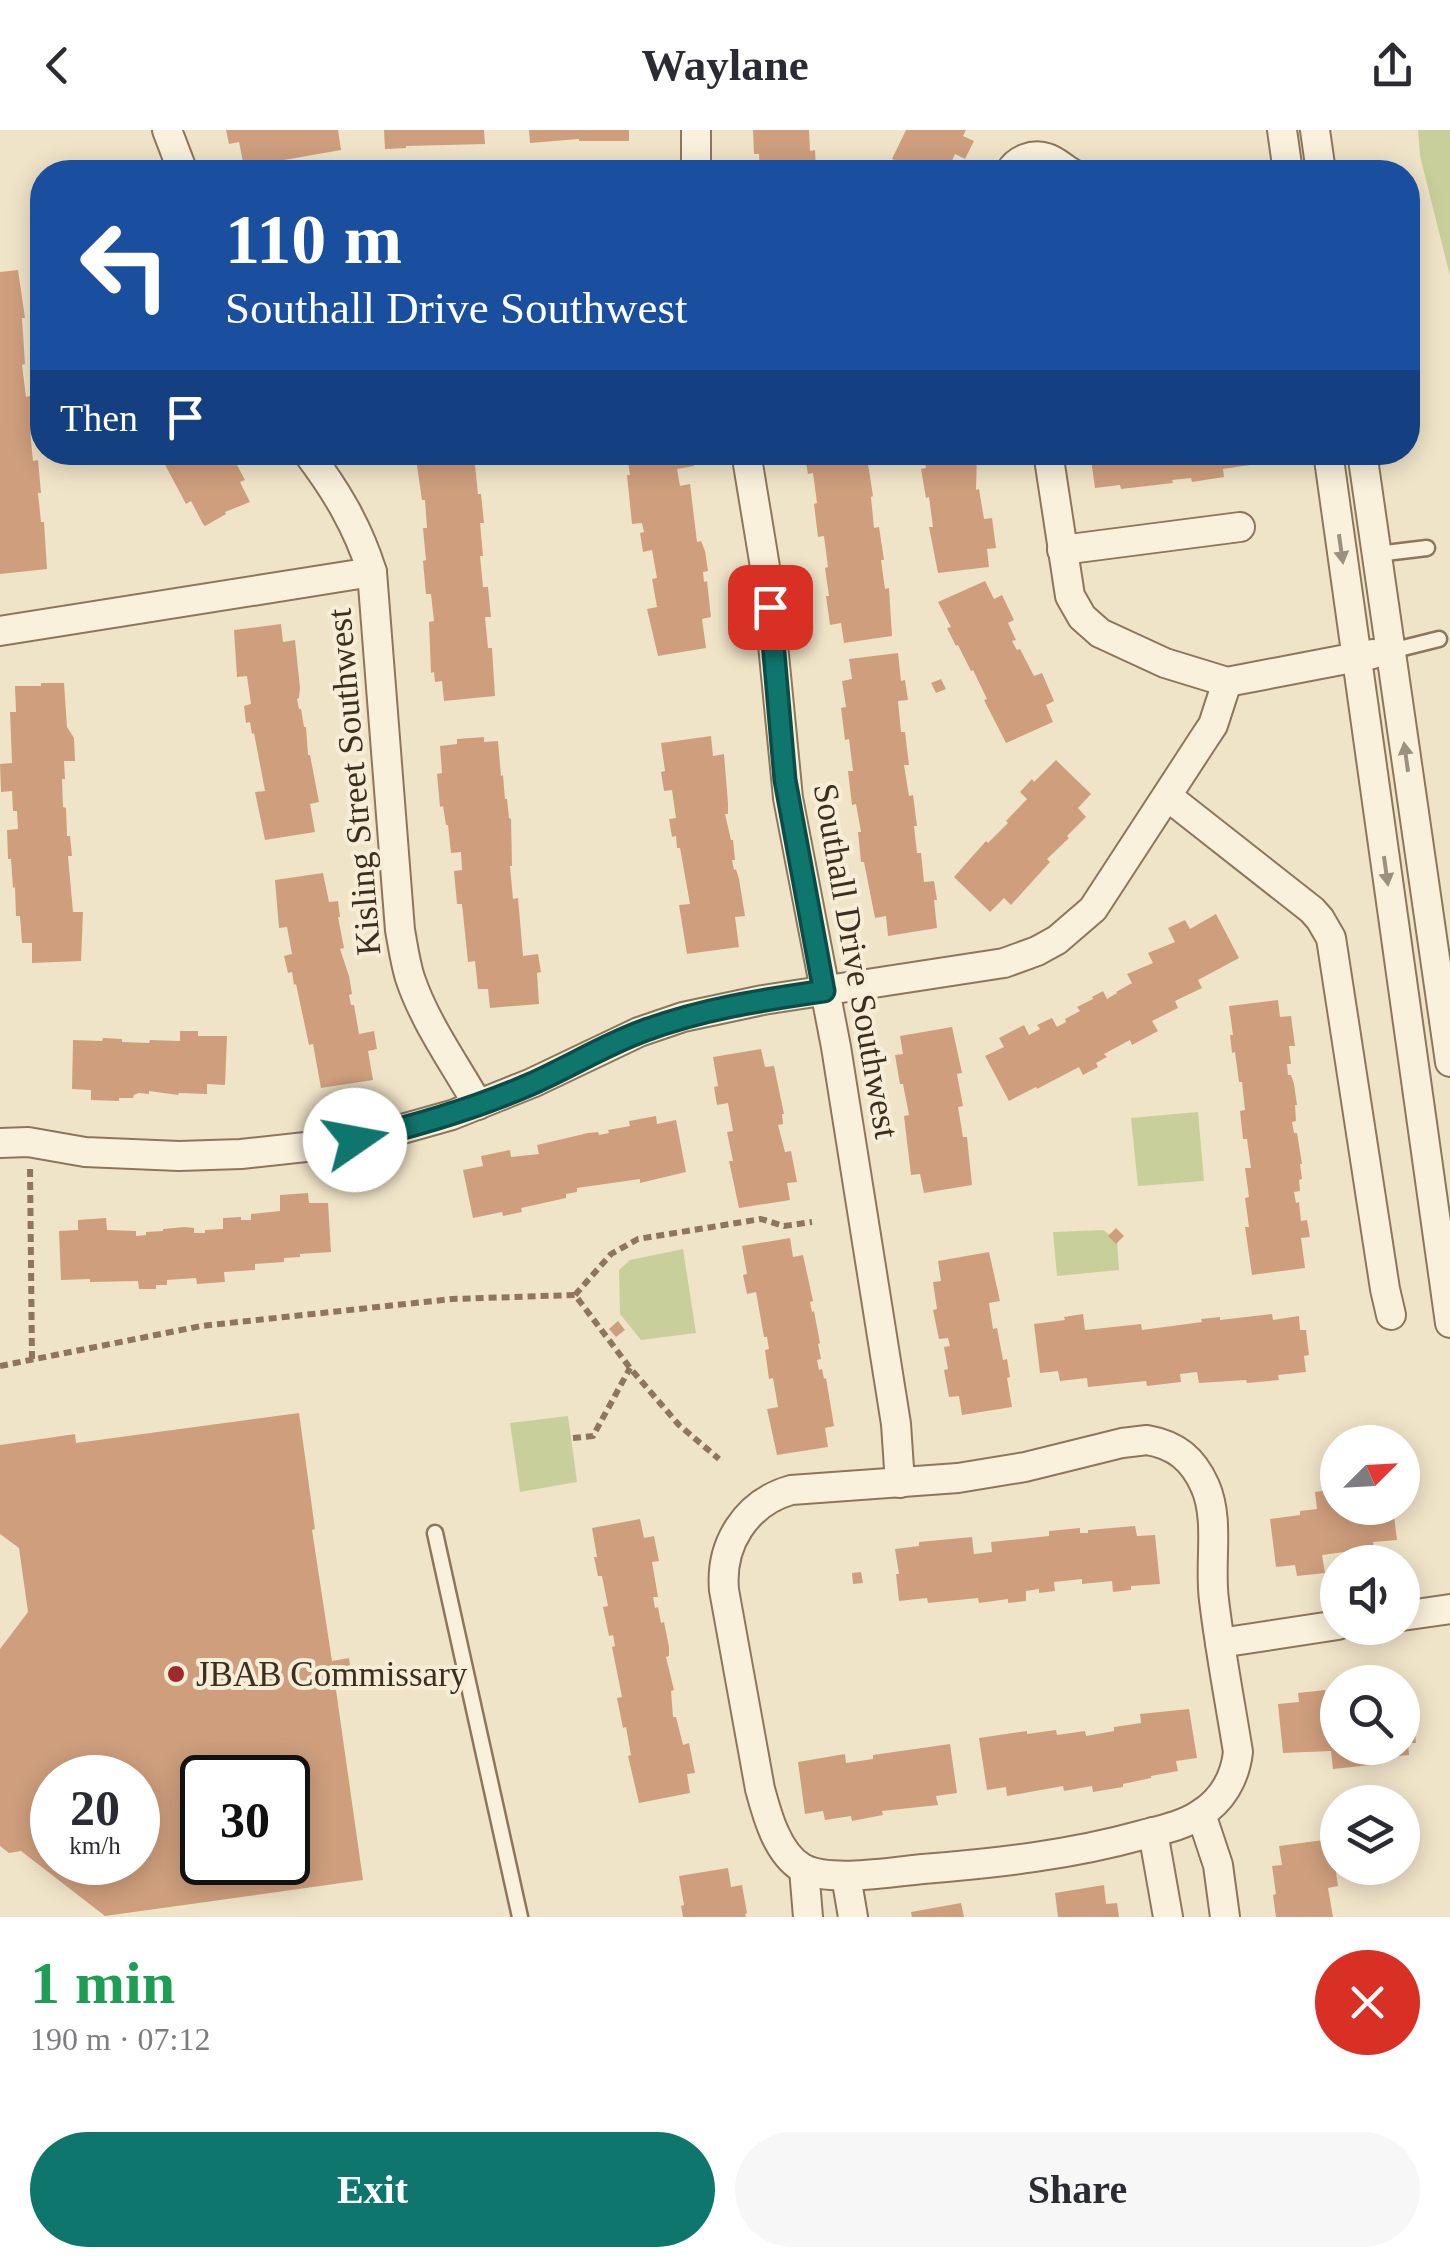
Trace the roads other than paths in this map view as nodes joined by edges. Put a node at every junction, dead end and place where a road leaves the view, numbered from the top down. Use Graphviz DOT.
graph roads {
  1 [pos="167,130"];
  2 [pos="696,130"];
  3 [pos="1282,130"];
  4 [pos="1315,130"];
  5 [pos="179,160"];
  6 [pos="696,160"];
  7 [pos="1024,160"];
  8 [pos="1050,160"];
  9 [pos="1286,160"];
  10 [pos="1319,160"];
  11 [pos="316,465"];
  12 [pos="748,465"];
  13 [pos="1050,465"];
  14 [pos="1330,465"];
  15 [pos="1364,465"];
  16 [pos="1240,527"];
  17 [pos="1427,548"];
  18 [pos="1062,550"];
  19 [pos="1377,554"];
  20 [pos="372,572"];
  21 [pos="0,632"];
  22 [pos="1439,639"];
  23 [pos="1390,651"];
  24 [pos="1356,656"];
  25 [pos="1228,682"];
  26 [pos="1167,796"];
  27 [pos="824,991"];
  28 [pos="1450,1062"];
  29 [pos="478,1105"];
  30 [pos="0,1142"];
  31 [pos="1392,1315"];
  32 [pos="1450,1323"];
  33 [pos="900,1483"];
  34 [pos="435,1533"];
  35 [pos="1450,1609"];
  36 [pos="1420,1613"];
  37 [pos="1320,1629"];
  38 [pos="1220,1643"];
  39 [pos="1202,1814"];
  40 [pos="1154,1832"];
  41 [pos="804,1869"];
  42 [pos="846,1876"];
  43 [pos="520,1917"];
  44 [pos="808,1917"];
  45 [pos="852,1917"];
  46 [pos="1168,1917"];
  47 [pos="1225,1917"];
  1 -- 5 [label="street"];
  2 -- 6 [label="street"];
  3 -- 9 [label="street"];
  4 -- 10 [label="street"];
  7 -- 8 [label="street"];
  11 -- 20 [label="street, Kisling Street Southwest"];
  12 -- 27 [label="street, Southall Drive Southwest"];
  13 -- 18 [label="street"];
  14 -- 24 [label="street, one-way"];
  15 -- 19 [label="street"];
  16 -- 18 [label="street"];
  17 -- 19 [label="lane"];
  18 -- 25 [label="street"];
  19 -- 23 [label="street"];
  20 -- 21 [label="street"];
  20 -- 29 [label="street, Kisling Street Southwest"];
  22 -- 23 [label="lane"];
  23 -- 24 [label="street"];
  28 -- 23 [label="street, one-way"];
  24 -- 25 [label="street"];
  24 -- 32 [label="street, one-way"];
  25 -- 26 [label="street"];
  26 -- 27 [label="street"];
  26 -- 31 [label="street"];
  27 -- 29 [label="street"];
  27 -- 33 [label="street, Southall Drive Southwest"];
  29 -- 30 [label="street"];
  33 -- 38 [label="street"];
  33 -- 41 [label="street"];
  34 -- 43 [label="lane"];
  35 -- 36 [label="street"];
  37 -- 38 [label="street"];
  38 -- 39 [label="street"];
  39 -- 40 [label="street"];
  39 -- 47 [label="street"];
  40 -- 42 [label="street"];
  40 -- 46 [label="street"];
  41 -- 42 [label="street"];
  41 -- 44 [label="street"];
  42 -- 45 [label="street"];
}
